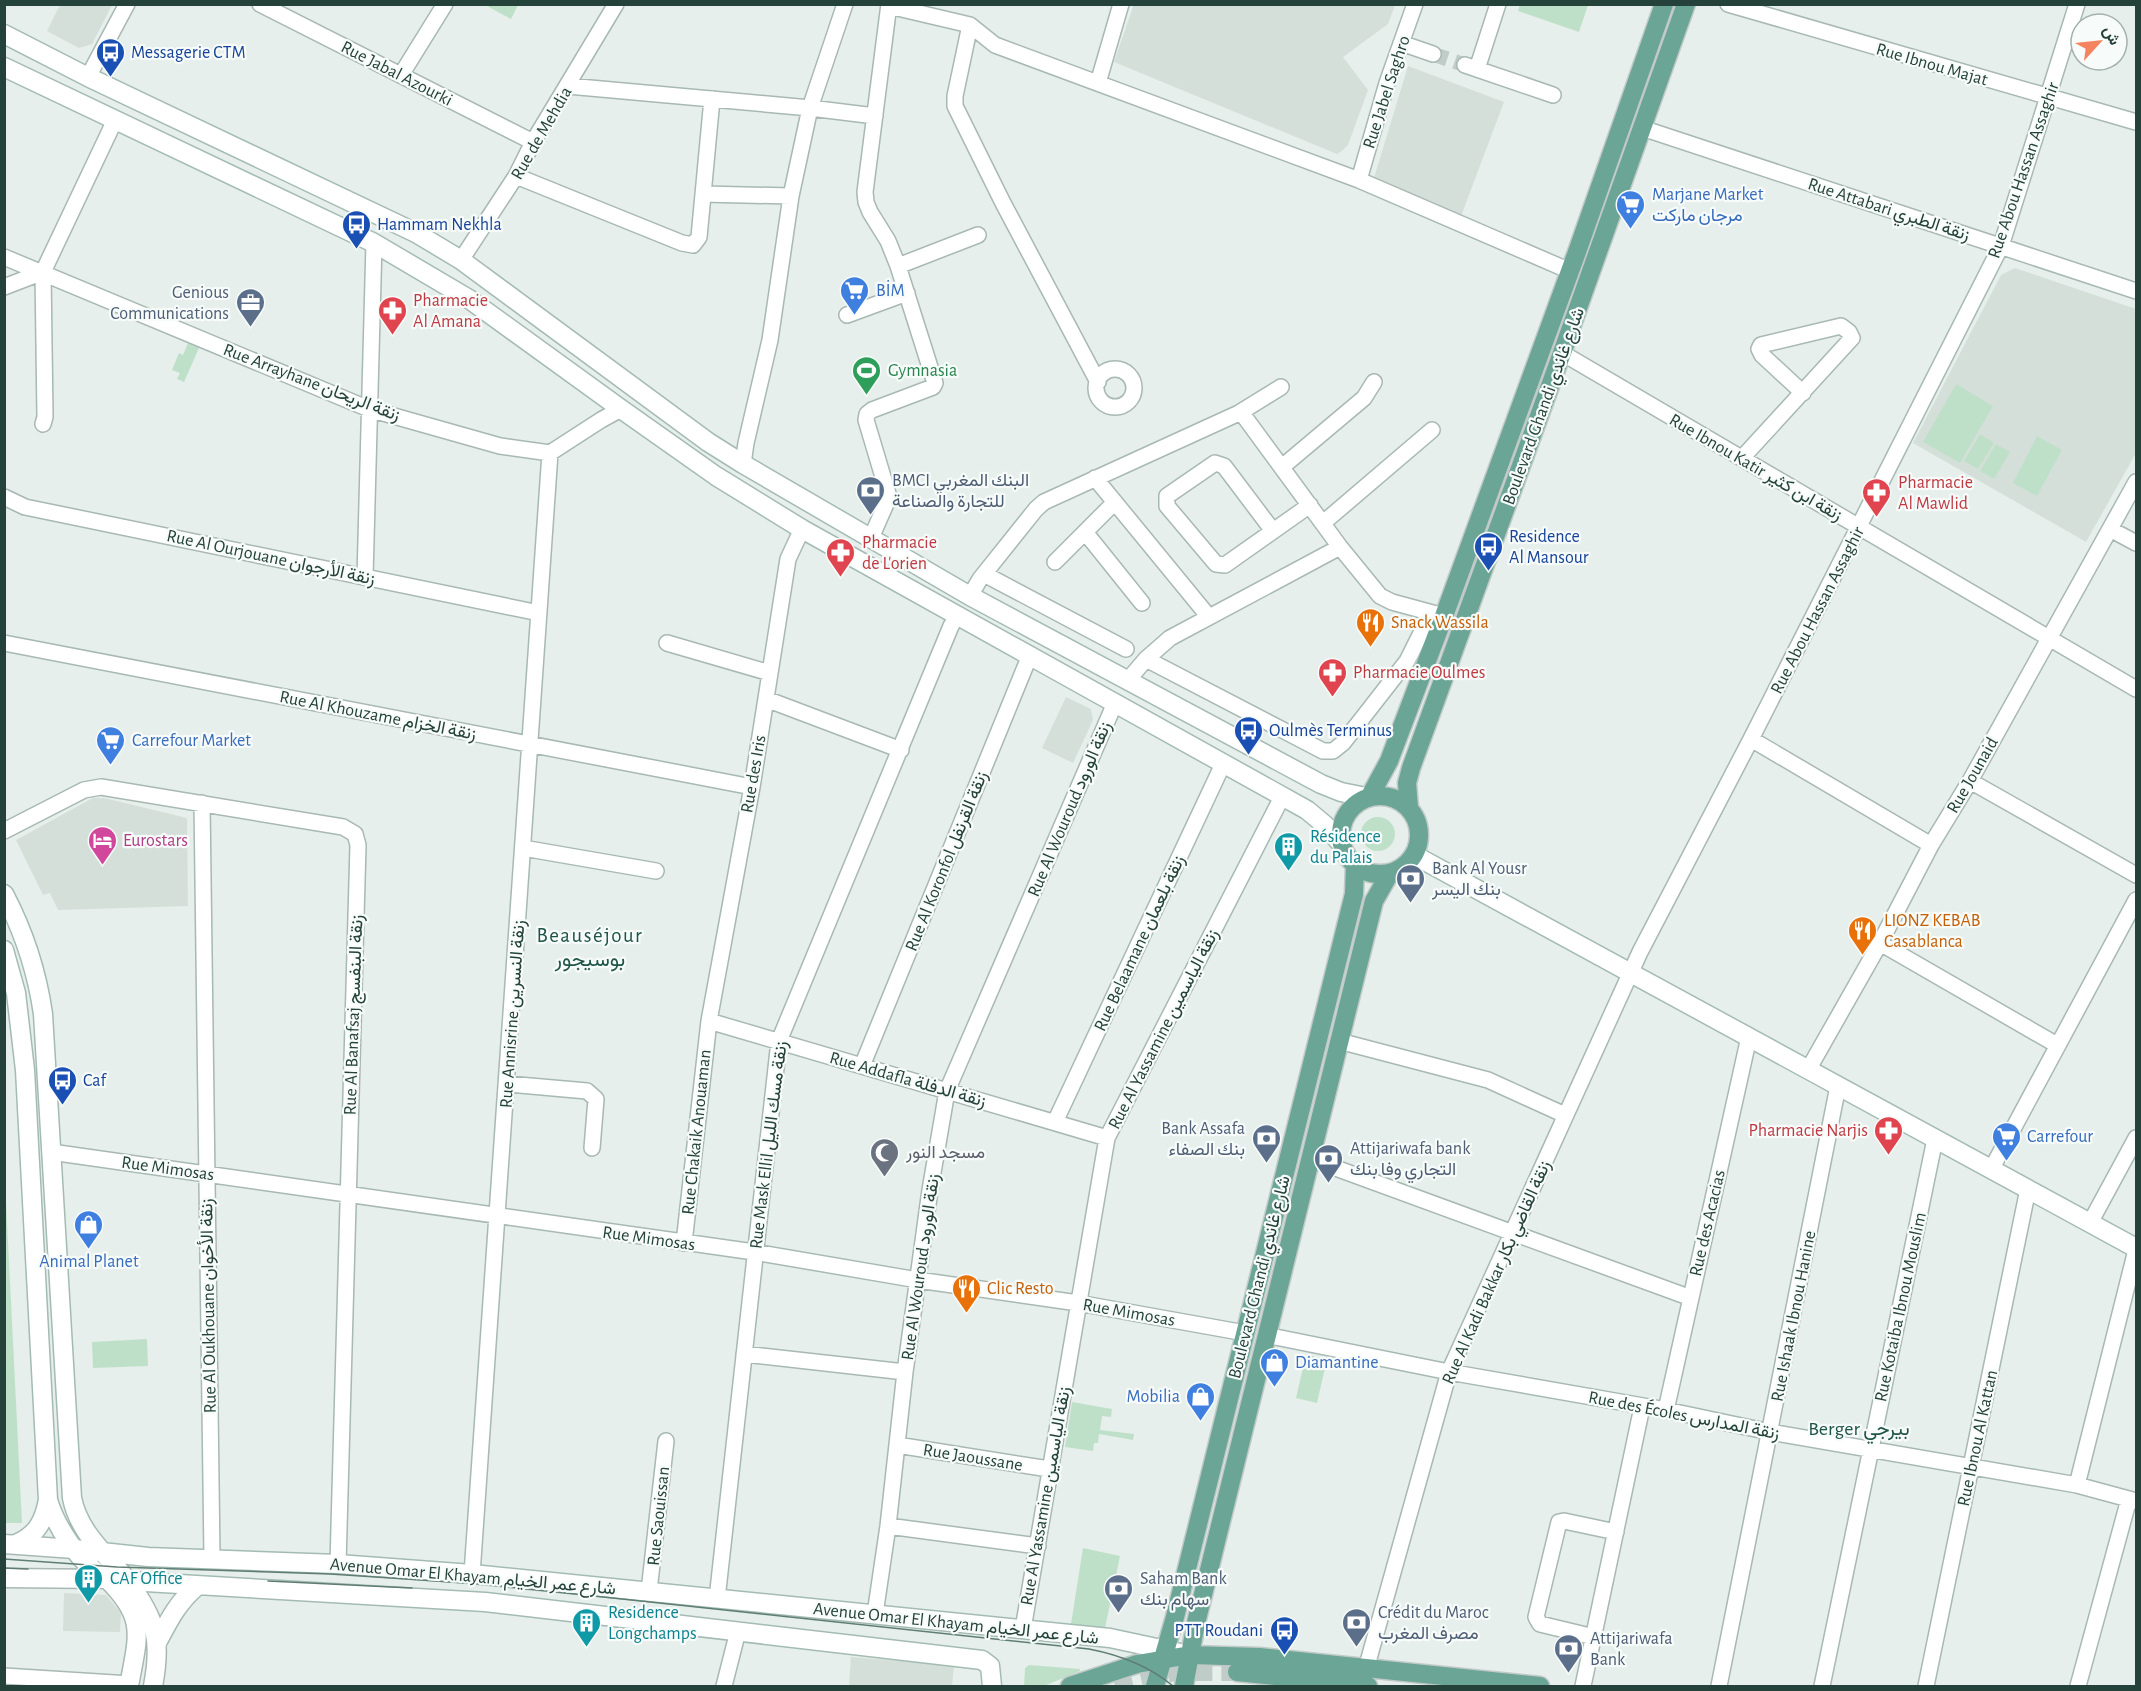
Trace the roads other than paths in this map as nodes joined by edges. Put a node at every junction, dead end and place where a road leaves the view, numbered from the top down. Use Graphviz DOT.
graph roads {
  1 [pos="127,4"];
  2 [pos="260,4"];
  3 [pos="445,4"];
  4 [pos="616,4"];
  5 [pos="845,4"];
  6 [pos="1121,4"];
  7 [pos="1415,4"];
  8 [pos="1498,4"];
  9 [pos="1664,4"];
  10 [pos="1686,4"];
  11 [pos="1728,4"];
  12 [pos="2077,4"];
  13 [pos="889,5"];
  14 [pos="283,10"];
  15 [pos="970,25"];
  16 [pos="4,34"];
  17 [pos="1401,43"];
  18 [pos="1432,54"];
  19 [pos="4,67"];
  20 [pos="401,75"];
  21 [pos="88,77"];
  22 [pos="1098,83"];
  23 [pos="568,86"];
  24 [pos="1553,95"];
  25 [pos="2049,97"];
  26 [pos="712,99"];
  27 [pos="810,108"];
  28 [pos="875,116"];
  29 [pos="115,120"];
  30 [pos="2136,122"];
  31 [pos="1642,128"];
  32 [pos="533,142"];
  33 [pos="516,176"];
  34 [pos="1359,180"];
  35 [pos="703,194"];
  36 [pos="791,196"];
  37 [pos="978,235"];
  38 [pos="374,243"];
  39 [pos="2001,246"];
  40 [pos="4,257"];
  41 [pos="461,260"];
  42 [pos="898,266"];
  43 [pos="1570,271"];
  44 [pos="44,272"];
  45 [pos="4,287"];
  46 [pos="2136,291"];
  47 [pos="908,293"];
  48 [pos="847,315"];
  49 [pos="1562,353"];
  50 [pos="1098,382"];
  51 [pos="1374,382"];
  52 [pos="1281,387"];
  53 [pos="1803,393"];
  54 [pos="369,409"];
  55 [pos="621,409"];
  56 [pos="1241,412"];
  57 [pos="43,424"];
  58 [pos="1432,430"];
  59 [pos="550,453"];
  60 [pos="1742,458"];
  61 [pos="743,464"];
  62 [pos="1282,467"];
  63 [pos="1095,478"];
  64 [pos="2136,482"];
  65 [pos="4,497"];
  66 [pos="1115,502"];
  67 [pos="1310,505"];
  68 [pos="1323,523"];
  69 [pos="1859,527"];
  70 [pos="802,529"];
  71 [pos="2110,529"];
  72 [pos="1274,531"];
  73 [pos="1085,532"];
  74 [pos="871,538"];
  75 [pos="2136,543"];
  76 [pos="1340,547"];
  77 [pos="1055,562"];
  78 [pos="984,574"];
  79 [pos="365,576"];
  80 [pos="970,596"];
  81 [pos="1142,603"];
  82 [pos="539,613"];
  83 [pos="1438,614"];
  84 [pos="957,615"];
  85 [pos="1209,617"];
  86 [pos="2049,638"];
  87 [pos="4,643"];
  88 [pos="667,643"];
  89 [pos="1126,648"];
  90 [pos="1030,655"];
  91 [pos="1146,659"];
  92 [pos="771,673"];
  93 [pos="1128,680"];
  94 [pos="2136,689"];
  95 [pos="766,699"];
  96 [pos="1115,703"];
  97 [pos="1751,739"];
  98 [pos="530,744"];
  99 [pos="901,750"];
  100 [pos="1223,764"];
  101 [pos="1970,780"];
  102 [pos="752,787"];
  103 [pos="1282,797"];
  104 [pos="1368,797"];
  105 [pos="202,803"];
  106 [pos="1409,808"];
  107 [pos="4,831"];
  108 [pos="1342,845"];
  109 [pos="1931,845"];
  110 [pos="523,848"];
  111 [pos="1414,855"];
  112 [pos="1355,865"];
  113 [pos="656,871"];
  114 [pos="1390,873"];
  115 [pos="2136,875"];
  116 [pos="4,894"];
  117 [pos="2136,900"];
  118 [pos="1880,943"];
  119 [pos="4,950"];
  120 [pos="1626,981"];
  121 [pos="709,1021"];
  122 [pos="1749,1037"];
  123 [pos="779,1041"];
  124 [pos="1339,1041"];
  125 [pos="2057,1045"];
  126 [pos="862,1066"];
  127 [pos="1808,1070"];
  128 [pos="507,1084"];
  129 [pos="1838,1086"];
  130 [pos="947,1091"];
  131 [pos="1565,1115"];
  132 [pos="1055,1122"];
  133 [pos="1107,1138"];
  134 [pos="2136,1138"];
  135 [pos="1935,1139"];
  136 [pos="592,1148"];
  137 [pos="51,1152"];
  138 [pos="1311,1159"];
  139 [pos="1992,1168"];
  140 [pos="206,1173"];
  141 [pos="2028,1189"];
  142 [pos="348,1194"];
  143 [pos="497,1217"];
  144 [pos="2090,1223"];
  145 [pos="1512,1233"];
  146 [pos="684,1243"];
  147 [pos="2136,1249"];
  148 [pos="754,1252"];
  149 [pos="918,1280"];
  150 [pos="1690,1298"];
  151 [pos="1078,1303"];
  152 [pos="1245,1333"];
  153 [pos="1266,1335"];
  154 [pos="744,1354"];
  155 [pos="905,1372"];
  156 [pos="1449,1372"];
  157 [pos="1642,1407"];
  158 [pos="1666,1410"];
  159 [pos="1770,1432"];
  160 [pos="666,1441"];
  161 [pos="897,1445"];
  162 [pos="1871,1449"];
  163 [pos="1971,1467"];
  164 [pos="1049,1469"];
  165 [pos="2077,1485"];
  166 [pos="48,1500"];
  167 [pos="2133,1500"];
  168 [pos="888,1527"];
  169 [pos="1616,1532"];
  170 [pos="10,1544"];
  171 [pos="1038,1546"];
  172 [pos="74,1549"];
  173 [pos="103,1553"];
  174 [pos="212,1558"];
  175 [pos="338,1564"];
  176 [pos="472,1574"];
  177 [pos="4,1578"];
  178 [pos="107,1579"];
  179 [pos="128,1581"];
  180 [pos="197,1586"];
  181 [pos="649,1591"];
  182 [pos="717,1599"];
  183 [pos="875,1614"];
  184 [pos="1023,1629"];
  185 [pos="738,1631"];
  186 [pos="1594,1636"];
  187 [pos="158,1641"];
  188 [pos="1164,1654"];
  189 [pos="1190,1655"];
  190 [pos="1237,1672"];
  191 [pos="4,1676"];
  192 [pos="1367,1678"];
  193 [pos="130,1685"];
  194 [pos="153,1686"];
  195 [pos="724,1686"];
  196 [pos="992,1686"];
  197 [pos="1070,1686"];
  198 [pos="1155,1686"];
  199 [pos="1184,1686"];
  200 [pos="1540,1686"];
  201 [pos="1583,1686"];
  202 [pos="1719,1686"];
  203 [pos="1822,1686"];
  204 [pos="1926,1686"];
  205 [pos="2078,1686"];
  1 -- 21 [label="street"];
  2 -- 14 [label="street, Rue Jabal Azourki"];
  3 -- 20 [label="street"];
  4 -- 23 [label="street, Rue de Mehdia"];
  5 -- 27 [label="street"];
  6 -- 22 [label="street"];
  7 -- 17 [label="street, Rue Jabel Saghro"];
  8 -- 24 [label="street"];
  9 -- 43 [label="main road, Boulevard Ghandi شارع غاندي"];
  10 -- 31 [label="main road, Boulevard Ghandi شارع غاندي"];
  11 -- 25 [label="street, Rue Ibnou Majat"];
  12 -- 25 [label="street, Rue Abou Hassan Assaghir"];
  13 -- 15 [label="street"];
  13 -- 28 [label="street"];
  14 -- 20 [label="street, Rue Jabal Azourki"];
  15 -- 22 [label="street"];
  15 -- 50 [label="street"];
  16 -- 21 [label="main road"];
  17 -- 18 [label="street"];
  17 -- 34 [label="street, Rue Jabel Saghro"];
  19 -- 29 [label="main road"];
  20 -- 32 [label="street, Rue Jabal Azourki"];
  21 -- 41 [label="main road"];
  22 -- 34 [label="street"];
  23 -- 26 [label="street"];
  23 -- 32 [label="street, Rue de Mehdia"];
  25 -- 30 [label="street, Rue Ibnou Majat"];
  25 -- 39 [label="street, Rue Abou Hassan Assaghir"];
  26 -- 27 [label="street"];
  26 -- 35 [label="street"];
  27 -- 28 [label="street"];
  27 -- 36 [label="street"];
  28 -- 42 [label="street"];
  29 -- 38 [label="main road"];
  29 -- 44 [label="street"];
  31 -- 39 [label="street, Rue Attabari زنقة الطبري"];
  31 -- 49 [label="main road, Boulevard Ghandi شارع غاندي"];
  32 -- 33 [label="street, Rue de Mehdia"];
  33 -- 35 [label="street"];
  33 -- 41 [label="street, Rue de Mehdia"];
  34 -- 43 [label="street"];
  35 -- 36 [label="street"];
  36 -- 61 [label="street"];
  37 -- 42 [label="street"];
  38 -- 54 [label="street"];
  38 -- 55 [label="main road"];
  39 -- 46 [label="street, Rue Attabari زنقة الطبري"];
  39 -- 69 [label="street, Rue Abou Hassan Assaghir"];
  40 -- 44 [label="street, Rue Arrayhane زنقة الريحان"];
  41 -- 61 [label="main road"];
  42 -- 47 [label="street"];
  43 -- 83 [label="main road, Boulevard Ghandi شارع غاندي"];
  44 -- 45 [label="street"];
  44 -- 54 [label="street, Rue Arrayhane زنقة الريحان"];
  44 -- 57 [label="street"];
  47 -- 48 [label="street"];
  47 -- 74 [label="street"];
  49 -- 60 [label="street, Rue Ibnou Katir زنقة ابن كثير"];
  49 -- 106 [label="main road, Boulevard Ghandi شارع غاندي"];
  51 -- 62 [label="street"];
  52 -- 56 [label="street"];
  53 -- 53 [label="street"];
  53 -- 60 [label="street"];
  54 -- 59 [label="street, Rue Arrayhane زنقة الريحان"];
  54 -- 79 [label="street"];
  55 -- 59 [label="street"];
  55 -- 70 [label="main road"];
  56 -- 62 [label="street"];
  56 -- 63 [label="street"];
  58 -- 68 [label="street"];
  59 -- 82 [label="street, Rue Annisrine زنقة النسرين"];
  60 -- 69 [label="street, Rue Ibnou Katir زنقة ابن كثير"];
  61 -- 74 [label="main road"];
  62 -- 67 [label="street"];
  63 -- 66 [label="street"];
  63 -- 78 [label="street"];
  64 -- 71 [label="street, Rue Jounaid"];
  65 -- 79 [label="street, Rue Al Ourjouane زنقة الأرجوان"];
  66 -- 73 [label="street"];
  66 -- 85 [label="street"];
  67 -- 68 [label="street"];
  67 -- 72 [label="street"];
  68 -- 76 [label="street"];
  69 -- 86 [label="street, Rue Ibnou Katir زنقة ابن كثير"];
  69 -- 97 [label="street, Rue Abou Hassan Assaghir"];
  70 -- 84 [label="main road"];
  70 -- 92 [label="street, Rue des Iris"];
  71 -- 75 [label="street"];
  71 -- 86 [label="street, Rue Jounaid"];
  72 -- 72 [label="street"];
  73 -- 77 [label="street"];
  73 -- 81 [label="street"];
  74 -- 80 [label="main road"];
  76 -- 83 [label="street"];
  76 -- 85 [label="street"];
  78 -- 80 [label="street"];
  78 -- 89 [label="street"];
  79 -- 82 [label="street, Rue Al Ourjouane زنقة الأرجوان"];
  80 -- 93 [label="main road"];
  82 -- 98 [label="street, Rue Annisrine زنقة النسرين"];
  83 -- 91 [label="street"];
  83 -- 104 [label="main road, Boulevard Ghandi شارع غاندي"];
  84 -- 90 [label="main road"];
  84 -- 99 [label="street, Rue Mask Ellil زنقة مسك الليل"];
  85 -- 91 [label="street"];
  86 -- 94 [label="street, Rue Ibnou Katir زنقة ابن كثير"];
  86 -- 101 [label="street, Rue Jounaid"];
  87 -- 98 [label="street, Rue Al Khouzame زنقة الخزام"];
  88 -- 92 [label="street"];
  90 -- 96 [label="main road"];
  90 -- 126 [label="street, Rue Al Koronfol زنقة القرنفل"];
  91 -- 93 [label="street"];
  92 -- 95 [label="street, Rue des Iris"];
  93 -- 104 [label="main road"];
  95 -- 99 [label="street"];
  95 -- 102 [label="street, Rue des Iris"];
  96 -- 100 [label="main road"];
  96 -- 130 [label="street, Rue Al Wouroud زنقة الورود"];
  97 -- 109 [label="street"];
  97 -- 120 [label="street, Rue Abou Hassan Assaghir"];
  98 -- 102 [label="street, Rue Al Khouzame زنقة الخزام"];
  98 -- 110 [label="street, Rue Annisrine زنقة النسرين"];
  99 -- 123 [label="street, Rue Mask Ellil زنقة مسك الليل"];
  100 -- 103 [label="main road"];
  100 -- 132 [label="street, Rue Belaamane زنقة بلعمان"];
  101 -- 109 [label="street, Rue Jounaid"];
  101 -- 115 [label="street"];
  102 -- 121 [label="street, Rue des Iris"];
  103 -- 108 [label="main road"];
  103 -- 133 [label="street, Rue Al Yassamine زنقة الياسمين"];
  104 -- 106 [label="main road"];
  104 -- 108 [label="main road"];
  105 -- 107 [label="street, Rue Al Banafsaj زنقة البنفسج"];
  105 -- 140 [label="street, Rue Al Oukhouane زنقة الأخوان"];
  105 -- 142 [label="street, Rue Al Banafsaj زنقة البنفسج"];
  106 -- 111 [label="main road"];
  108 -- 112 [label="main road"];
  109 -- 118 [label="street, Rue Jounaid"];
  110 -- 113 [label="street"];
  110 -- 128 [label="street, Rue Annisrine زنقة النسرين"];
  111 -- 114 [label="main road"];
  111 -- 120 [label="main road"];
  112 -- 114 [label="main road"];
  112 -- 152 [label="main road, Boulevard Ghandi شارع غاندي"];
  114 -- 124 [label="main road, Boulevard Ghandi شارع غاندي"];
  116 -- 137 [label="main road"];
  117 -- 125 [label="street"];
  118 -- 125 [label="street"];
  118 -- 127 [label="street, Rue Jounaid"];
  119 -- 166 [label="main road"];
  120 -- 122 [label="main road"];
  120 -- 131 [label="street, Rue Al Kadi Bakkar زنقة القاضي بكار"];
  121 -- 123 [label="street, Rue Addafla زنقة الدفلة"];
  121 -- 146 [label="street, Rue Chakaik Anouaman"];
  122 -- 127 [label="main road"];
  122 -- 150 [label="street, Rue des Acacias"];
  123 -- 126 [label="street, Rue Addafla زنقة الدفلة"];
  123 -- 148 [label="street, Rue Mask Ellil زنقة مسك الليل"];
  124 -- 131 [label="street"];
  124 -- 138 [label="main road, Boulevard Ghandi شارع غاندي"];
  125 -- 139 [label="street"];
  126 -- 130 [label="street, Rue Addafla زنقة الدفلة"];
  127 -- 129 [label="main road"];
  128 -- 136 [label="street"];
  128 -- 143 [label="street, Rue Annisrine زنقة النسرين"];
  129 -- 135 [label="main road"];
  129 -- 159 [label="street, Rue Ishaak Ibnou Hanine"];
  130 -- 132 [label="street, Rue Addafla زنقة الدفلة"];
  130 -- 149 [label="street, Rue Al Wouroud زنقة الورود"];
  131 -- 145 [label="street, Rue Al Kadi Bakkar زنقة القاضي بكار"];
  132 -- 133 [label="street, Rue Addafla زنقة الدفلة"];
  133 -- 151 [label="street, Rue Al Yassamine زنقة الياسمين"];
  134 -- 144 [label="street"];
  135 -- 139 [label="main road"];
  135 -- 162 [label="street, Rue Kotaiba Ibnou Mouslim"];
  137 -- 140 [label="street, Rue Mimosas"];
  137 -- 173 [label="main road"];
  138 -- 145 [label="street"];
  138 -- 153 [label="main road, Boulevard Ghandi شارع غاندي"];
  139 -- 141 [label="main road"];
  140 -- 142 [label="street, Rue Mimosas"];
  140 -- 174 [label="street, Rue Al Oukhouane زنقة الأخوان"];
  141 -- 144 [label="main road"];
  141 -- 163 [label="street, Rue Ibnou Al Kattan"];
  142 -- 143 [label="street, Rue Mimosas"];
  142 -- 175 [label="street, Rue Al Banafsaj زنقة البنفسج"];
  143 -- 146 [label="street, Rue Mimosas"];
  143 -- 176 [label="street, Rue Annisrine زنقة النسرين"];
  144 -- 147 [label="main road"];
  145 -- 150 [label="street"];
  145 -- 156 [label="street, Rue Al Kadi Bakkar زنقة القاضي بكار"];
  146 -- 148 [label="street, Rue Mimosas"];
  147 -- 165 [label="street"];
  148 -- 149 [label="street, Rue Mimosas"];
  148 -- 154 [label="street, Rue Mask Ellil زنقة مسك الليل"];
  149 -- 151 [label="street, Rue Mimosas"];
  149 -- 155 [label="street, Rue Al Wouroud زنقة الورود"];
  150 -- 158 [label="street, Rue des Acacias"];
  151 -- 152 [label="street, Rue Mimosas"];
  151 -- 164 [label="street, Rue Al Yassamine زنقة الياسمين"];
  152 -- 188 [label="main road, Boulevard Ghandi شارع غاندي"];
  153 -- 156 [label="street, Rue des Écoles زنقة المدارس"];
  153 -- 189 [label="main road, Boulevard Ghandi شارع غاندي"];
  154 -- 155 [label="street"];
  154 -- 182 [label="street, Rue Mask Ellil زنقة مسك الليل"];
  155 -- 161 [label="street, Rue Al Wouroud زنقة الورود"];
  156 -- 157 [label="street, Rue des Écoles زنقة المدارس"];
  156 -- 192 [label="street, Rue Al Kadi Bakkar زنقة القاضي بكار"];
  157 -- 158 [label="street, Rue des Écoles زنقة المدارس"];
  157 -- 169 [label="street"];
  158 -- 159 [label="street, Rue des Écoles زنقة المدارس"];
  159 -- 162 [label="street, Rue des Écoles زنقة المدارس"];
  159 -- 202 [label="street, Rue Ishaak Ibnou Hanine"];
  160 -- 181 [label="street, Rue Saouissan"];
  161 -- 164 [label="street, Rue Jaoussane"];
  161 -- 168 [label="street, Rue Al Wouroud زنقة الورود"];
  162 -- 163 [label="street, Rue des Écoles زنقة المدارس"];
  162 -- 203 [label="street, Rue Kotaiba Ibnou Mouslim"];
  163 -- 165 [label="street, Rue des Écoles زنقة المدارس"];
  163 -- 204 [label="street, Rue Ibnou Al Kattan"];
  164 -- 171 [label="street, Rue Al Yassamine زنقة الياسمين"];
  165 -- 167 [label="street, Rue des Écoles زنقة المدارس"];
  166 -- 170 [label="main road"];
  166 -- 172 [label="main road"];
  167 -- 205 [label="street"];
  168 -- 171 [label="street"];
  168 -- 183 [label="street, Rue Al Wouroud زنقة الورود"];
  169 -- 186 [label="street"];
  169 -- 186 [label="street"];
  170 -- 172 [label="main road, Avenue Omar El Khayam شارع عمر الخيام"];
  171 -- 184 [label="street, Rue Al Yassamine زنقة الياسمين"];
  172 -- 173 [label="main road, Avenue Omar El Khayam شارع عمر الخيام"];
  172 -- 178 [label="main road"];
  173 -- 174 [label="main road, Avenue Omar El Khayam شارع عمر الخيام"];
  173 -- 179 [label="main road"];
  174 -- 175 [label="main road, Avenue Omar El Khayam شارع عمر الخيام"];
  175 -- 176 [label="main road, Avenue Omar El Khayam شارع عمر الخيام"];
  176 -- 181 [label="main road, Avenue Omar El Khayam شارع عمر الخيام"];
  177 -- 178 [label="main road, Avenue Omar El Khayam شارع عمر الخيام"];
  178 -- 179 [label="main road, Avenue Omar El Khayam شارع عمر الخيام"];
  178 -- 193 [label="main road"];
  179 -- 180 [label="main road, Avenue Omar El Khayam شارع عمر الخيام"];
  179 -- 187 [label="main road"];
  180 -- 185 [label="main road, Avenue Omar El Khayam شارع عمر الخيام"];
  180 -- 187 [label="main road"];
  181 -- 182 [label="main road, Avenue Omar El Khayam شارع عمر الخيام"];
  182 -- 183 [label="main road, Avenue Omar El Khayam شارع عمر الخيام"];
  183 -- 184 [label="main road, Avenue Omar El Khayam شارع عمر الخيام"];
  184 -- 188 [label="main road, Avenue Omar El Khayam شارع عمر الخيام"];
  185 -- 195 [label="street"];
  185 -- 196 [label="main road, Avenue Omar El Khayam شارع عمر الخيام"];
  186 -- 201 [label="street"];
  187 -- 194 [label="main road"];
  188 -- 189 [label="main road"];
  188 -- 197 [label="main road"];
  188 -- 198 [label="main road, Boulevard Ghandi شارع غاندي"];
  189 -- 192 [label="main road"];
  189 -- 199 [label="main road, Boulevard Ghandi شارع غاندي"];
  190 -- 192 [label="main road"];
  191 -- 193 [label="street"];
  192 -- 200 [label="main road"];
}
